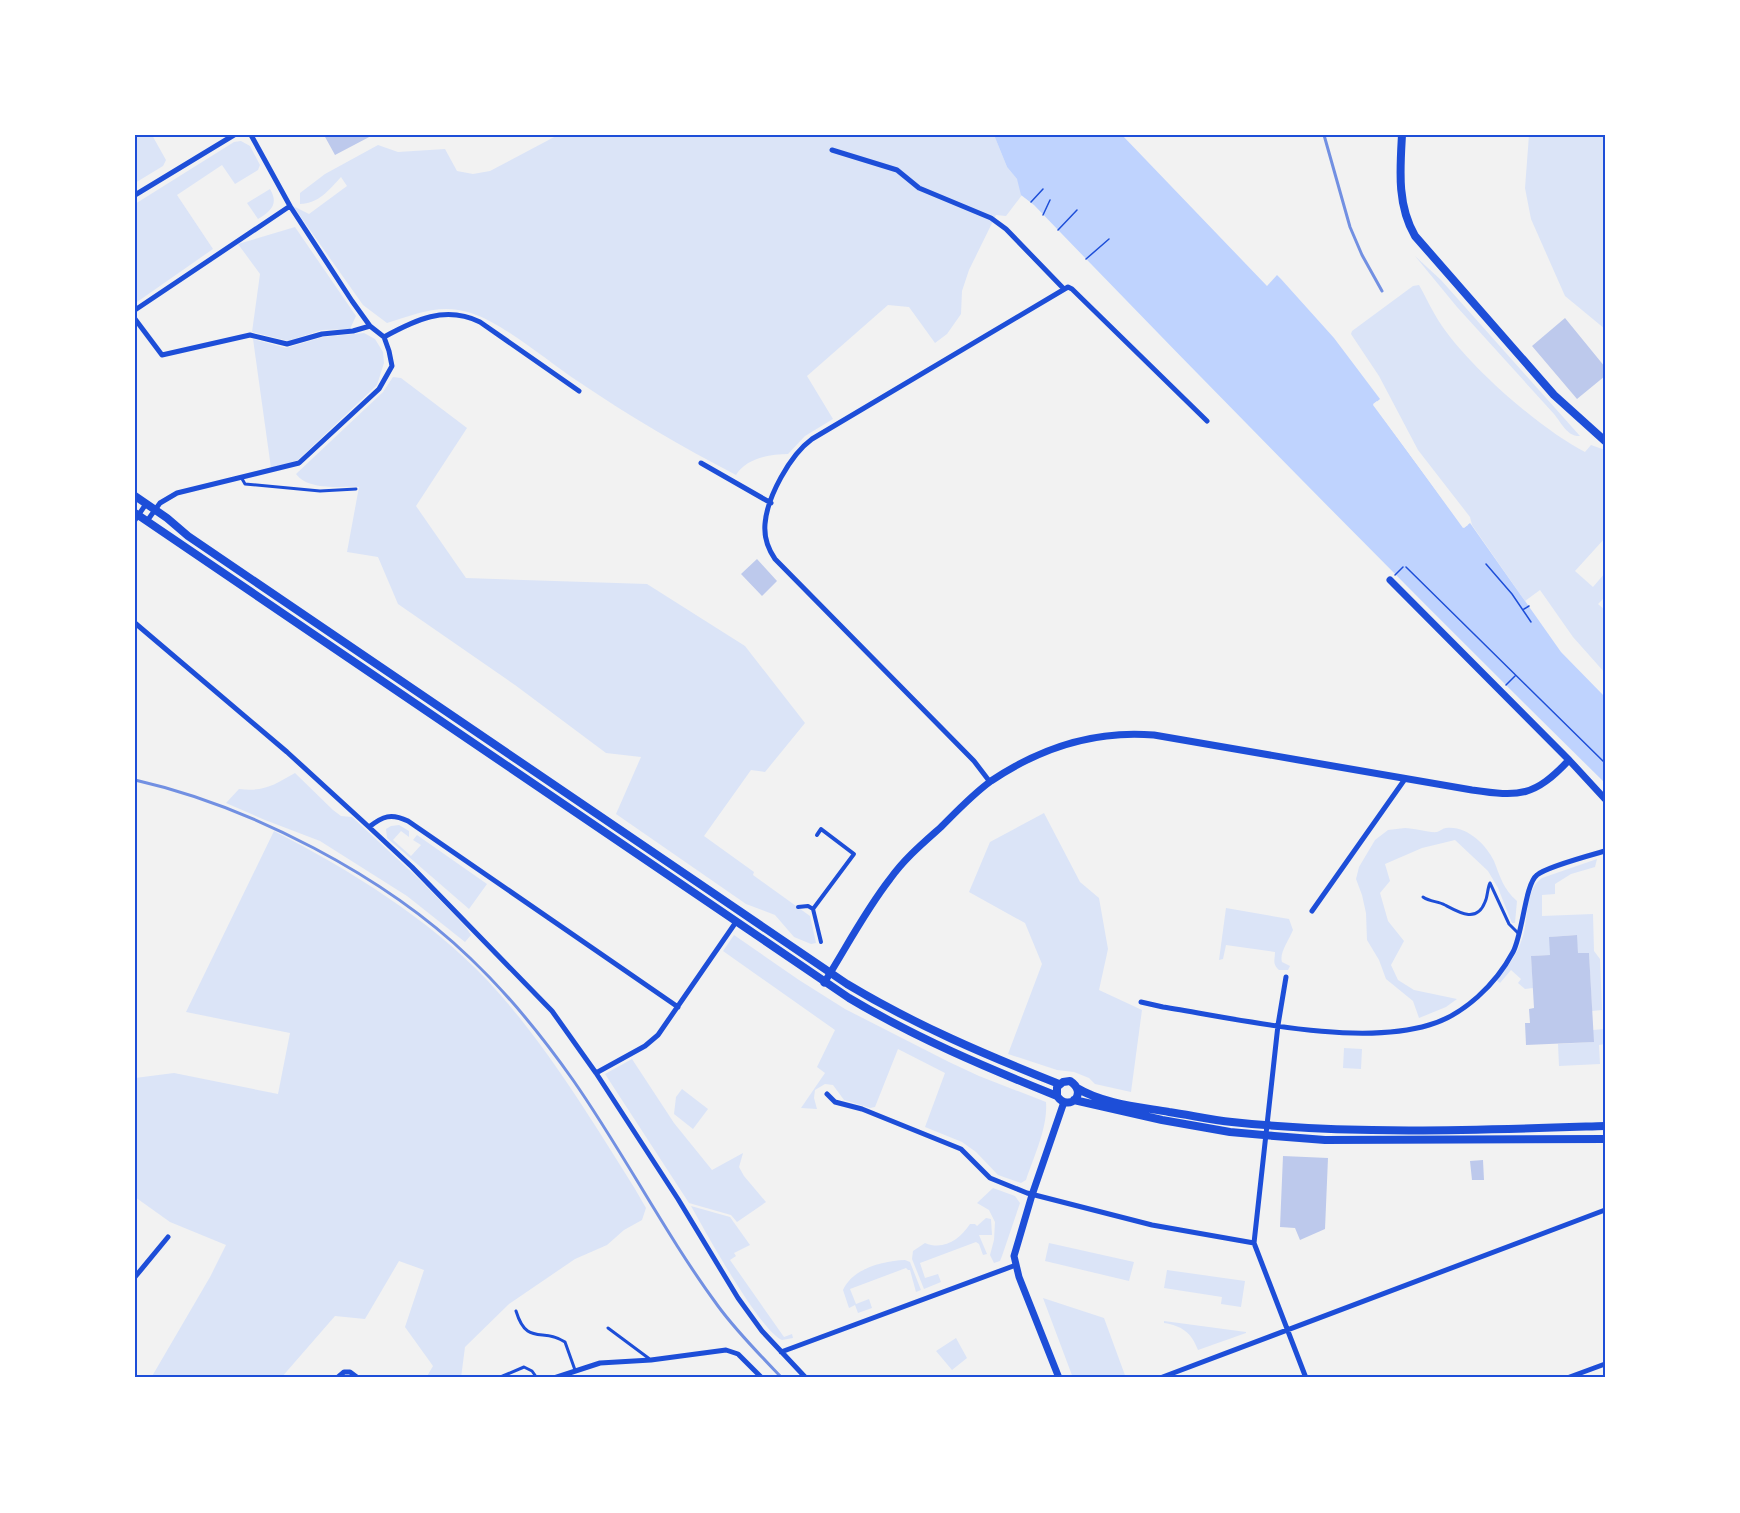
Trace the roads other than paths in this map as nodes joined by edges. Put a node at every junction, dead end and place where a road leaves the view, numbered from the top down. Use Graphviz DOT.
graph roads {
  1 [pos="234,135"];
  2 [pos="251,135"];
  3 [pos="1402,135"];
  4 [pos="832,150"];
  5 [pos="135,195"];
  6 [pos="290,206"];
  7 [pos="1062,288"];
  8 [pos="135,309"];
  9 [pos="135,319"];
  10 [pos="370,326"];
  11 [pos="384,337"];
  12 [pos="579,391"];
  13 [pos="1207,421"];
  14 [pos="1605,441"];
  15 [pos="701,463"];
  16 [pos="241,477"];
  17 [pos="356,489"];
  18 [pos="135,496"];
  19 [pos="771,502"];
  20 [pos="146,504"];
  21 [pos="155,510"];
  22 [pos="136,516"];
  23 [pos="147,521"];
  24 [pos="1392,577"];
  25 [pos="135,623"];
  26 [pos="1569,760"];
  27 [pos="1405,779"];
  28 [pos="990,782"];
  29 [pos="1605,799"];
  30 [pos="369,827"];
  31 [pos="817,834"];
  32 [pos="1605,851"];
  33 [pos="1423,897"];
  34 [pos="798,907"];
  35 [pos="813,909"];
  36 [pos="1312,911"];
  37 [pos="736,922"];
  38 [pos="1520,934"];
  39 [pos="821,942"];
  40 [pos="830,973"];
  41 [pos="1286,977"];
  42 [pos="824,982"];
  43 [pos="1141,1002"];
  44 [pos="678,1007"];
  45 [pos="1278,1025"];
  46 [pos="596,1073"];
  47 [pos="1059,1084"];
  48 [pos="1077,1088"];
  49 [pos="827,1094"];
  50 [pos="1057,1096"];
  51 [pos="1074,1100"];
  52 [pos="1064,1102"];
  53 [pos="1267,1125"];
  54 [pos="1605,1126"];
  55 [pos="1266,1136"];
  56 [pos="1605,1139"];
  57 [pos="1032,1195"];
  58 [pos="1605,1210"];
  59 [pos="168,1237"];
  60 [pos="1254,1243"];
  61 [pos="1016,1266"];
  62 [pos="135,1276"];
  63 [pos="516,1311"];
  64 [pos="608,1328"];
  65 [pos="1289,1330"];
  66 [pos="780,1352"];
  67 [pos="651,1360"];
  68 [pos="1605,1364"];
  69 [pos="575,1371"];
  70 [pos="337,1378"];
  71 [pos="358,1378"];
  72 [pos="498,1378"];
  73 [pos="537,1378"];
  74 [pos="554,1378"];
  75 [pos="762,1378"];
  76 [pos="806,1378"];
  77 [pos="1059,1378"];
  78 [pos="1160,1378"];
  79 [pos="1306,1378"];
  80 [pos="1568,1378"];
  1 -- 5 [label="street"];
  2 -- 6 [label="street"];
  3 -- 14 [label="main road"];
  4 -- 7 [label="street"];
  6 -- 8 [label="street"];
  6 -- 10 [label="street"];
  7 -- 13 [label="street"];
  7 -- 19 [label="street"];
  9 -- 10 [label="street"];
  10 -- 11 [label="street"];
  11 -- 12 [label="street"];
  11 -- 16 [label="street"];
  15 -- 19 [label="street"];
  16 -- 17 [label="lane"];
  16 -- 21 [label="street"];
  18 -- 20 [label="main road"];
  19 -- 28 [label="street"];
  20 -- 21 [label="main road"];
  20 -- 22 [label="street"];
  21 -- 23 [label="street"];
  21 -- 40 [label="main road"];
  22 -- 23 [label="main road"];
  23 -- 37 [label="main road"];
  24 -- 26 [label="street"];
  25 -- 30 [label="street"];
  26 -- 27 [label="street"];
  26 -- 29 [label="street"];
  27 -- 28 [label="street"];
  27 -- 36 [label="street"];
  28 -- 40 [label="street"];
  30 -- 44 [label="street"];
  30 -- 46 [label="street"];
  31 -- 35 [label="street"];
  32 -- 38 [label="street"];
  33 -- 38 [label="lane"];
  34 -- 35 [label="street"];
  35 -- 39 [label="street"];
  37 -- 42 [label="main road"];
  37 -- 44 [label="street"];
  38 -- 45 [label="street"];
  40 -- 42 [label="street"];
  40 -- 47 [label="main road"];
  41 -- 45 [label="street"];
  42 -- 50 [label="main road"];
  43 -- 45 [label="street"];
  44 -- 46 [label="street"];
  45 -- 53 [label="street"];
  46 -- 66 [label="street"];
  47 -- 48 [label="main road"];
  47 -- 50 [label="main road"];
  48 -- 51 [label="main road"];
  48 -- 53 [label="main road"];
  49 -- 57 [label="street"];
  50 -- 52 [label="main road"];
  51 -- 52 [label="main road"];
  51 -- 55 [label="main road"];
  52 -- 57 [label="street"];
  53 -- 54 [label="main road"];
  53 -- 55 [label="street"];
  55 -- 56 [label="main road"];
  55 -- 60 [label="street"];
  57 -- 60 [label="street"];
  57 -- 61 [label="street"];
  58 -- 65 [label="street"];
  59 -- 62 [label="street"];
  60 -- 65 [label="street"];
  61 -- 66 [label="street"];
  61 -- 77 [label="street"];
  63 -- 69 [label="lane"];
  64 -- 67 [label="lane"];
  65 -- 78 [label="street"];
  65 -- 79 [label="street"];
  66 -- 76 [label="street"];
  67 -- 69 [label="street"];
  67 -- 75 [label="street"];
  68 -- 80 [label="street"];
  69 -- 74 [label="street"];
  70 -- 71 [label="street"];
  72 -- 73 [label="lane"];
}
